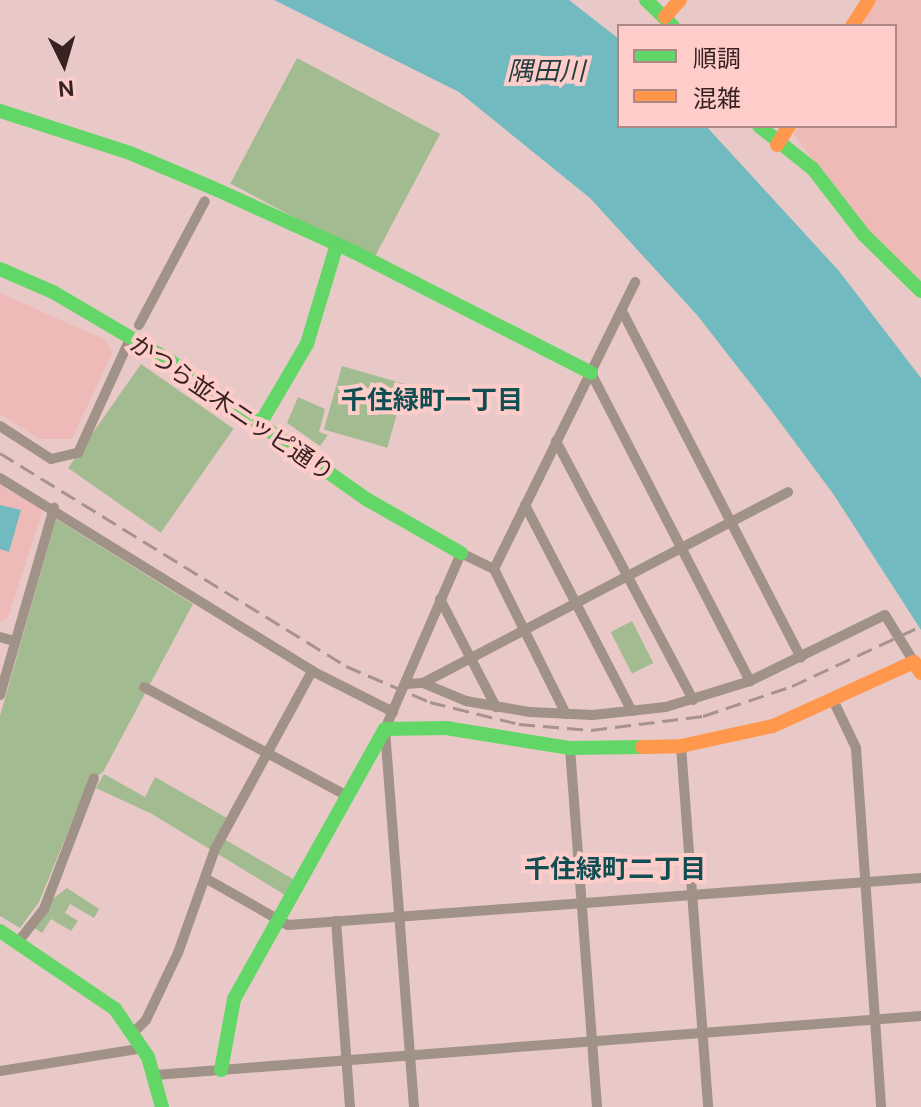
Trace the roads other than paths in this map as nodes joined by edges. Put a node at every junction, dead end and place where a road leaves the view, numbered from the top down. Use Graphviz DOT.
graph roads {
  1 [pos="646,0"];
  2 [pos="680,0"];
  3 [pos="869,0"];
  4 [pos="669,21"];
  5 [pos="853,24"];
  6 [pos="0,111"];
  7 [pos="761,128"];
  8 [pos="788,128"];
  9 [pos="777,145"];
  10 [pos="205,201"];
  11 [pos="337,244"];
  12 [pos="0,269"];
  13 [pos="635,282"];
  14 [pos="921,291"];
  15 [pos="622,311"];
  16 [pos="139,325"];
  17 [pos="130,339"];
  18 [pos="591,373"];
  19 [pos="260,424"];
  20 [pos="0,426"];
  21 [pos="556,441"];
  22 [pos="0,478"];
  23 [pos="788,492"];
  24 [pos="525,505"];
  25 [pos="54,508"];
  26 [pos="731,521"];
  27 [pos="681,548"];
  28 [pos="461,553"];
  29 [pos="494,569"];
  30 [pos="627,575"];
  31 [pos="440,599"];
  32 [pos="575,603"];
  33 [pos="523,631"];
  34 [pos="0,637"];
  35 [pos="14,641"];
  36 [pos="471,658"];
  37 [pos="801,658"];
  38 [pos="918,667"];
  39 [pos="312,671"];
  40 [pos="750,681"];
  41 [pos="423,683"];
  42 [pos="407,684"];
  43 [pos="144,687"];
  44 [pos="0,695"];
  45 [pos="693,700"];
  46 [pos="834,702"];
  47 [pos="496,707"];
  48 [pos="632,711"];
  49 [pos="393,712"];
  50 [pos="566,714"];
  51 [pos="385,729"];
  52 [pos="681,746"];
  53 [pos="570,748"];
  54 [pos="265,752"];
  55 [pos="94,778"];
  56 [pos="347,796"];
  57 [pos="205,878"];
  58 [pos="921,878"];
  59 [pos="865,882"];
  60 [pos="693,895"];
  61 [pos="581,903"];
  62 [pos="399,917"];
  63 [pos="281,921"];
  64 [pos="336,921"];
  65 [pos="0,931"];
  66 [pos="18,942"];
  67 [pos="921,1016"];
  68 [pos="875,1020"];
  69 [pos="134,1032"];
  70 [pos="703,1033"];
  71 [pos="591,1042"];
  72 [pos="143,1048"];
  73 [pos="409,1056"];
  74 [pos="346,1060"];
  75 [pos="221,1070"];
  76 [pos="0,1071"];
  77 [pos="155,1075"];
  78 [pos="162,1107"];
  79 [pos="350,1107"];
  80 [pos="414,1107"];
  81 [pos="597,1107"];
  82 [pos="708,1107"];
  83 [pos="881,1107"];
  1 -- 4 [label="street"];
  2 -- 4 [label="street"];
  3 -- 5 [label="street"];
  6 -- 11 [label="street"];
  7 -- 9 [label="street"];
  8 -- 9 [label="street"];
  9 -- 14 [label="street"];
  10 -- 16 [label="street"];
  11 -- 18 [label="street"];
  11 -- 19 [label="street"];
  12 -- 17 [label="street, かつら並木ニッピ通り"];
  13 -- 15 [label="street"];
  15 -- 18 [label="street"];
  15 -- 26 [label="street"];
  17 -- 19 [label="street, かつら並木ニッピ通り"];
  17 -- 20 [label="street"];
  18 -- 21 [label="street"];
  18 -- 27 [label="street"];
  19 -- 28 [label="street, かつら並木ニッピ通り"];
  21 -- 24 [label="street"];
  21 -- 30 [label="street"];
  22 -- 25 [label="street"];
  23 -- 26 [label="street"];
  24 -- 29 [label="street"];
  24 -- 32 [label="street"];
  25 -- 35 [label="street"];
  25 -- 39 [label="street"];
  26 -- 27 [label="street"];
  26 -- 37 [label="street"];
  27 -- 30 [label="street"];
  27 -- 40 [label="street"];
  28 -- 29 [label="street"];
  28 -- 31 [label="street"];
  29 -- 33 [label="street"];
  30 -- 32 [label="street"];
  30 -- 45 [label="street"];
  31 -- 36 [label="street"];
  31 -- 42 [label="street"];
  32 -- 33 [label="street"];
  32 -- 48 [label="street"];
  33 -- 36 [label="street"];
  33 -- 50 [label="street"];
  34 -- 35 [label="street"];
  35 -- 44 [label="street"];
  36 -- 41 [label="street"];
  36 -- 47 [label="street"];
  37 -- 38 [label="street"];
  37 -- 40 [label="street"];
  38 -- 46 [label="street"];
  39 -- 49 [label="street"];
  39 -- 54 [label="street"];
  40 -- 45 [label="street"];
  41 -- 42 [label="street"];
  41 -- 47 [label="street"];
  42 -- 49 [label="street"];
  43 -- 54 [label="street"];
  45 -- 48 [label="street"];
  46 -- 52 [label="street"];
  46 -- 59 [label="street"];
  47 -- 50 [label="street"];
  48 -- 50 [label="street"];
  49 -- 51 [label="street"];
  51 -- 53 [label="street"];
  51 -- 56 [label="street"];
  51 -- 62 [label="street"];
  52 -- 53 [label="street"];
  52 -- 60 [label="street"];
  53 -- 61 [label="street"];
  54 -- 56 [label="street"];
  54 -- 57 [label="street"];
  55 -- 66 [label="street"];
  56 -- 63 [label="street"];
  57 -- 63 [label="street"];
  57 -- 69 [label="street"];
  58 -- 59 [label="street"];
  59 -- 60 [label="street"];
  59 -- 68 [label="street"];
  60 -- 61 [label="street"];
  60 -- 70 [label="street"];
  61 -- 62 [label="street"];
  61 -- 71 [label="street"];
  62 -- 64 [label="street"];
  62 -- 73 [label="street"];
  63 -- 64 [label="street"];
  63 -- 75 [label="street"];
  64 -- 74 [label="street"];
  65 -- 66 [label="street"];
  66 -- 69 [label="street"];
  67 -- 68 [label="street"];
  68 -- 70 [label="street"];
  68 -- 83 [label="street"];
  69 -- 72 [label="street"];
  70 -- 71 [label="street"];
  70 -- 82 [label="street"];
  71 -- 73 [label="street"];
  71 -- 81 [label="street"];
  72 -- 76 [label="street"];
  72 -- 77 [label="street"];
  73 -- 74 [label="street"];
  73 -- 80 [label="street"];
  74 -- 75 [label="street"];
  74 -- 79 [label="street"];
  75 -- 77 [label="street"];
  77 -- 78 [label="street"];
}
